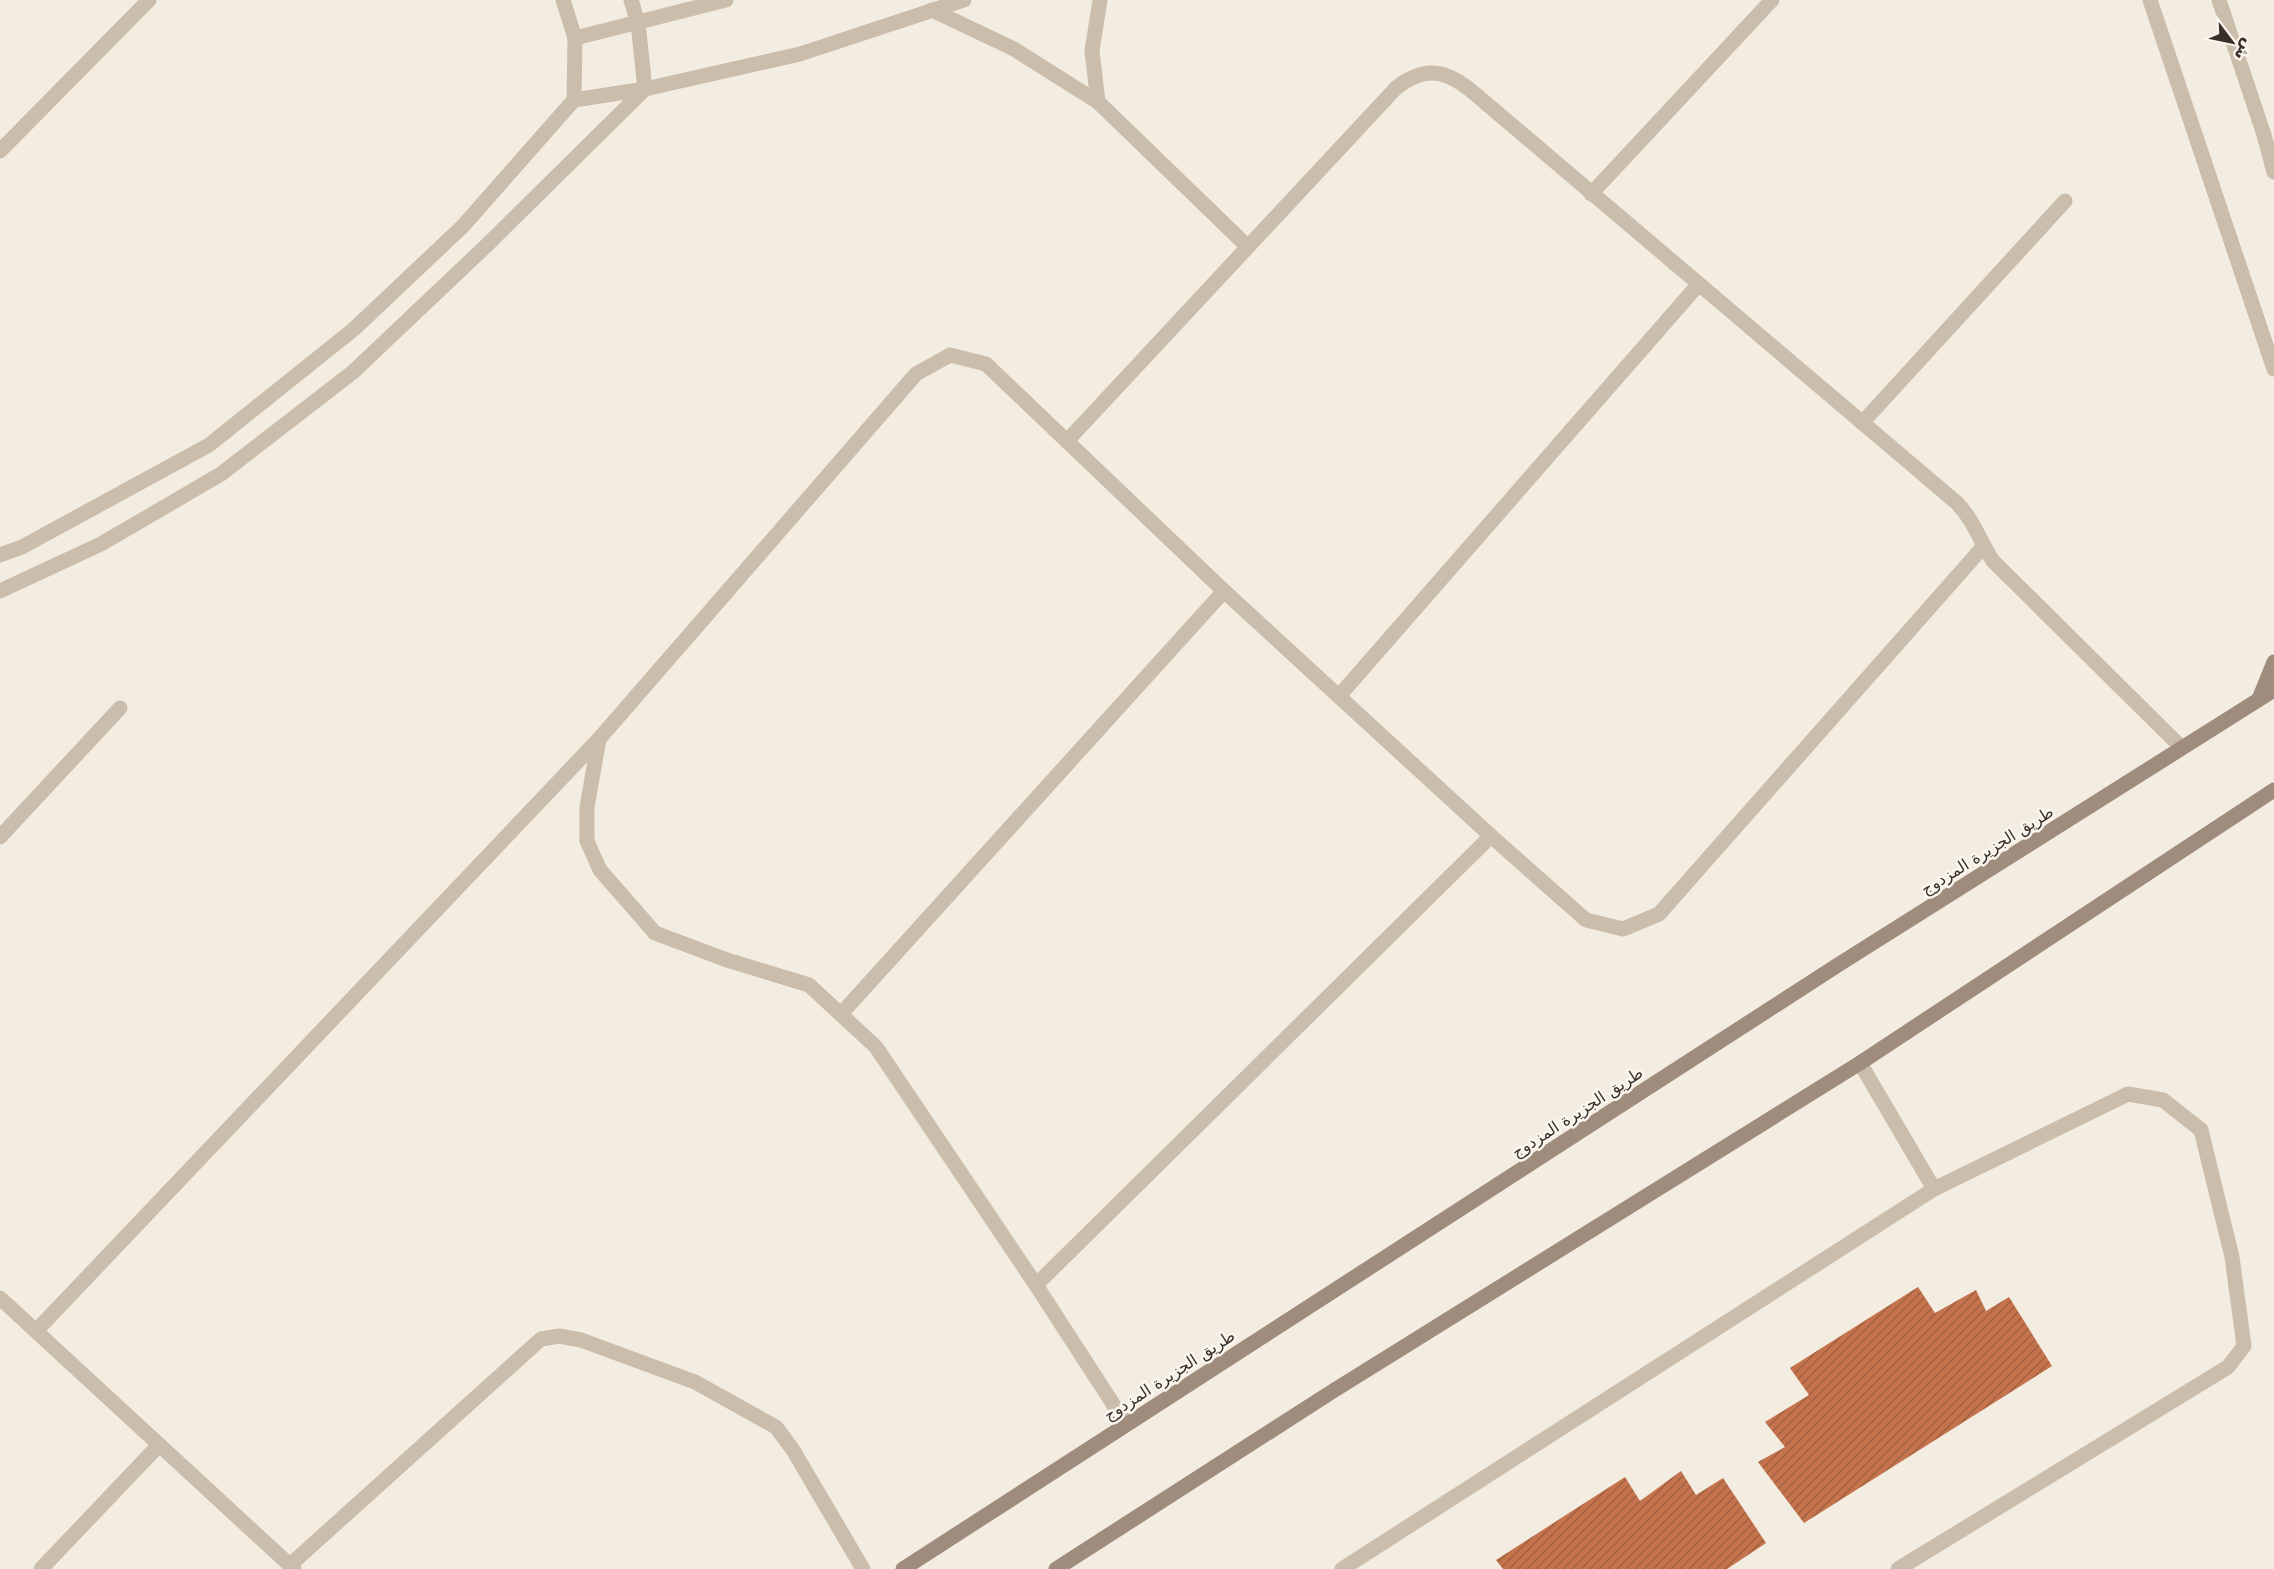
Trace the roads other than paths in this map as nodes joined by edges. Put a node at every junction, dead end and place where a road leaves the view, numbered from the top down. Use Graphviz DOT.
graph roads {
  1 [pos="149,0"];
  2 [pos="563,0"];
  3 [pos="631,0"];
  4 [pos="726,0"];
  5 [pos="964,0"];
  6 [pos="1100,0"];
  7 [pos="1772,0"];
  8 [pos="2150,0"];
  9 [pos="2219,0"];
  10 [pos="932,10"];
  11 [pos="638,23"];
  12 [pos="575,38"];
  13 [pos="645,88"];
  14 [pos="574,100"];
  15 [pos="1098,102"];
  16 [pos="2269,133"];
  17 [pos="0,151"];
  18 [pos="2274,172"];
  19 [pos="1591,194"];
  20 [pos="2065,201"];
  21 [pos="1247,246"];
  22 [pos="1698,285"];
  23 [pos="2274,369"];
  24 [pos="1862,423"];
  25 [pos="1067,441"];
  26 [pos="1983,547"];
  27 [pos="0,555"];
  28 [pos="0,591"];
  29 [pos="1224,591"];
  30 [pos="2274,662"];
  31 [pos="2274,690"];
  32 [pos="1339,696"];
  33 [pos="2259,699"];
  34 [pos="120,708"];
  35 [pos="599,739"];
  36 [pos="2182,748"];
  37 [pos="2274,790"];
  38 [pos="1491,836"];
  39 [pos="0,837"];
  40 [pos="841,1014"];
  41 [pos="1860,1063"];
  42 [pos="1934,1189"];
  43 [pos="1036,1285"];
  44 [pos="0,1298"];
  45 [pos="36,1331"];
  46 [pos="1125,1424"];
  47 [pos="159,1445"];
  48 [pos="292,1567"];
  49 [pos="42,1569"];
  50 [pos="863,1569"];
  51 [pos="903,1569"];
  52 [pos="1056,1569"];
  53 [pos="1342,1569"];
  54 [pos="1898,1569"];
  1 -- 17 [label="street"];
  2 -- 12 [label="street"];
  3 -- 11 [label="street"];
  4 -- 11 [label="street"];
  5 -- 10 [label="street"];
  6 -- 15 [label="street"];
  7 -- 19 [label="street"];
  8 -- 23 [label="street"];
  9 -- 16 [label="street"];
  10 -- 13 [label="street"];
  10 -- 15 [label="street"];
  11 -- 12 [label="street"];
  11 -- 13 [label="street"];
  12 -- 14 [label="street"];
  13 -- 14 [label="street"];
  13 -- 28 [label="street"];
  14 -- 27 [label="street"];
  15 -- 21 [label="street"];
  16 -- 18 [label="street"];
  19 -- 21 [label="street"];
  19 -- 22 [label="street"];
  20 -- 24 [label="street"];
  21 -- 25 [label="street"];
  22 -- 24 [label="street"];
  22 -- 32 [label="street"];
  24 -- 26 [label="street"];
  25 -- 29 [label="street"];
  25 -- 35 [label="street"];
  26 -- 36 [label="street"];
  26 -- 38 [label="street"];
  29 -- 32 [label="street"];
  29 -- 40 [label="street"];
  30 -- 33 [label="main road"];
  31 -- 33 [label="main road, طريق الجزيرة المزدوج"];
  32 -- 38 [label="street"];
  33 -- 36 [label="main road, طريق الجزيرة المزدوج"];
  34 -- 39 [label="street"];
  35 -- 40 [label="street"];
  35 -- 45 [label="street"];
  36 -- 46 [label="main road, طريق الجزيرة المزدوج"];
  37 -- 41 [label="main road"];
  38 -- 43 [label="street"];
  40 -- 43 [label="street"];
  41 -- 42 [label="street"];
  41 -- 52 [label="main road"];
  42 -- 53 [label="street"];
  42 -- 54 [label="street"];
  43 -- 46 [label="street"];
  44 -- 45 [label="street"];
  45 -- 47 [label="street"];
  46 -- 51 [label="main road, طريق الجزيرة المزدوج"];
  47 -- 48 [label="street"];
  47 -- 49 [label="street"];
  48 -- 50 [label="street"];
}
